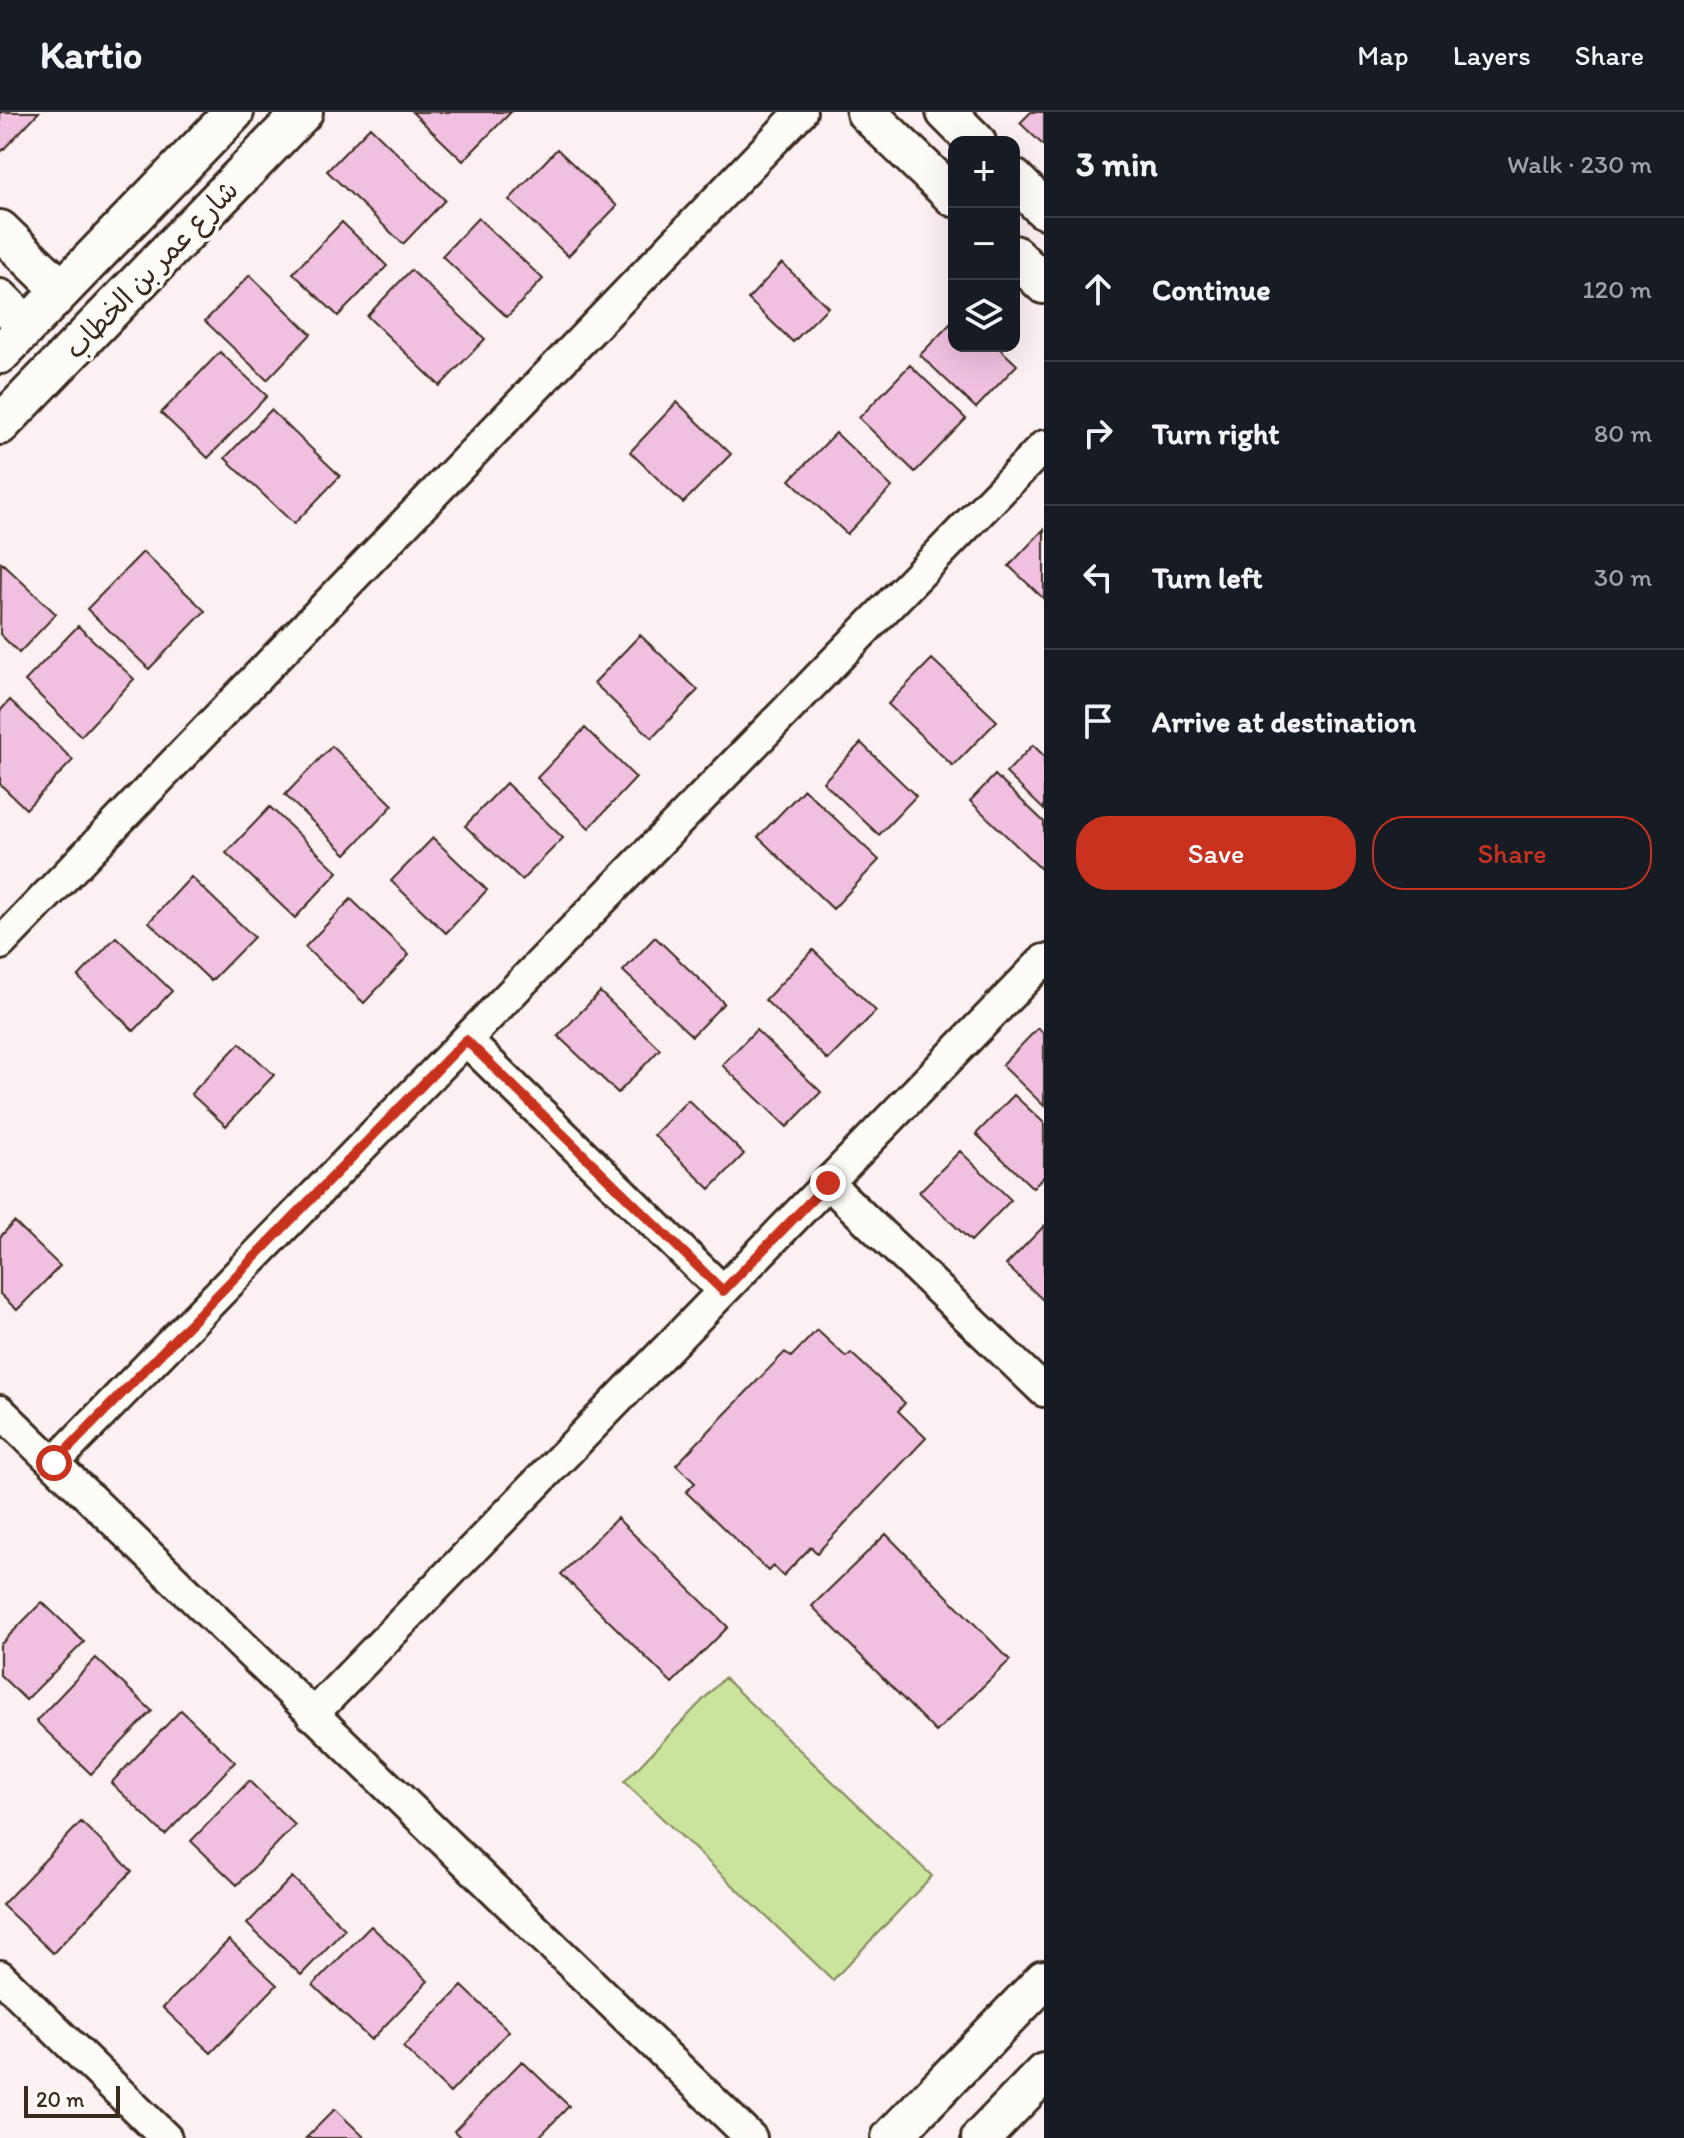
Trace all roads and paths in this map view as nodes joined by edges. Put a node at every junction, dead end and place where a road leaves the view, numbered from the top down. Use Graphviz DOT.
graph roads {
  1 [pos="234,112"];
  2 [pos="303,112"];
  3 [pos="801,112"];
  4 [pos="866,112"];
  5 [pos="946,112"];
  6 [pos="970,136"];
  7 [pos="1020,185"];
  8 [pos="948,191"];
  9 [pos="1044,209"];
  10 [pos="0,230"];
  11 [pos="1020,261"];
  12 [pos="1044,284"];
  13 [pos="62,290"];
  14 [pos="0,299"];
  15 [pos="27,326"];
  16 [pos="0,354"];
  17 [pos="0,425"];
  18 [pos="1044,446"];
  19 [pos="0,944"];
  20 [pos="1044,960"];
  21 [pos="466,1040"];
  22 [pos="828,1183"];
  23 [pos="723,1291"];
  24 [pos="1044,1391"];
  25 [pos="0,1411"];
  26 [pos="54,1463"];
  27 [pos="312,1715"];
  28 [pos="0,1976"];
  29 [pos="1044,1980"];
  30 [pos="1044,2073"];
  31 [pos="166,2138"];
  32 [pos="751,2138"];
  33 [pos="891,2138"];
  34 [pos="981,2138"];
  1 -- 13 [label="street, شارع عمر بن الخطاب"];
  2 -- 17 [label="street, شارع عمر بن الخطاب"];
  3 -- 19 [label="street"];
  4 -- 8 [label="street"];
  5 -- 6 [label="street"];
  7 -- 9 [label="street"];
  10 -- 13 [label="street"];
  11 -- 12 [label="street"];
  13 -- 15 [label="street, شارع عمر بن الخطاب"];
  14 -- 15 [label="street"];
  15 -- 16 [label="street, شارع عمر بن الخطاب"];
  18 -- 21 [label="street"];
  20 -- 22 [label="street"];
  21 -- 23 [label="street"];
  21 -- 26 [label="street"];
  22 -- 23 [label="street"];
  22 -- 24 [label="street"];
  23 -- 27 [label="street"];
  25 -- 26 [label="street"];
  26 -- 27 [label="street"];
  27 -- 32 [label="street"];
  28 -- 31 [label="street"];
  29 -- 33 [label="street"];
  30 -- 34 [label="street"];
}
